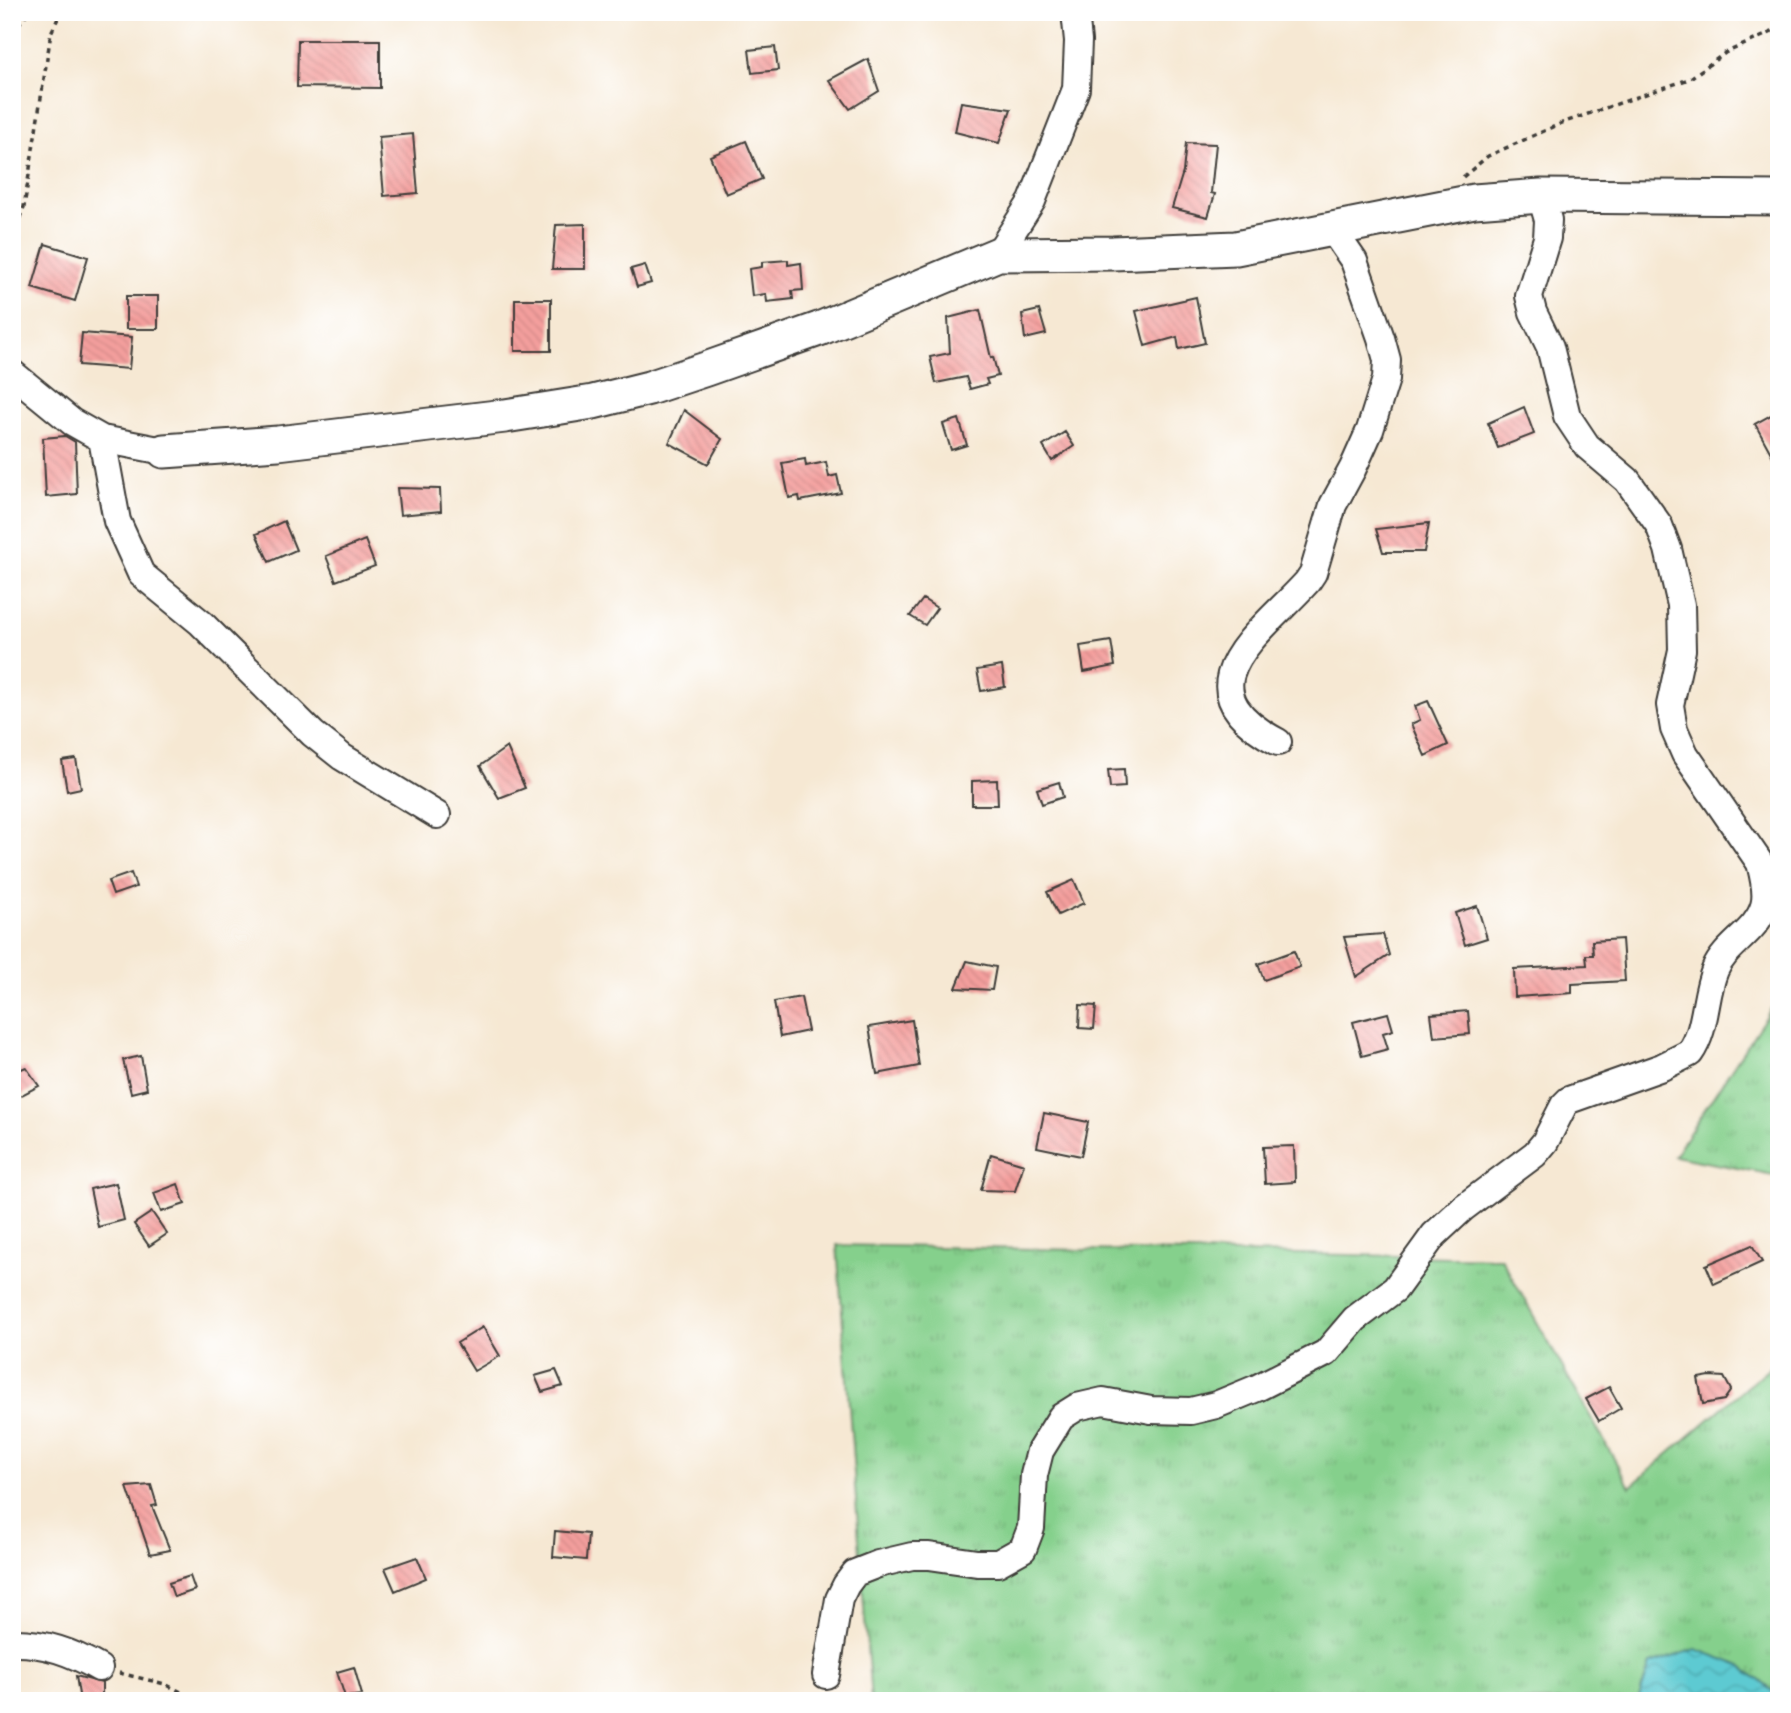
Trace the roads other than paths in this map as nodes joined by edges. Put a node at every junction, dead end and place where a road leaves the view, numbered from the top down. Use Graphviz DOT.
graph roads {
  1 [pos="1075,12"];
  2 [pos="1541,196"];
  3 [pos="1779,198"];
  4 [pos="1332,229"];
  5 [pos="998,254"];
  6 [pos="12,373"];
  7 [pos="102,439"];
  8 [pos="164,451"];
  9 [pos="1278,742"];
  10 [pos="437,815"];
  11 [pos="12,1643"];
  12 [pos="99,1668"];
  13 [pos="826,1675"];
  1 -- 5 [label="street"];
  2 -- 3 [label="main road"];
  2 -- 4 [label="main road"];
  2 -- 13 [label="street"];
  4 -- 5 [label="main road"];
  4 -- 9 [label="street"];
  5 -- 8 [label="main road"];
  6 -- 7 [label="street"];
  7 -- 8 [label="street"];
  7 -- 10 [label="street"];
  11 -- 12 [label="street"];
}
